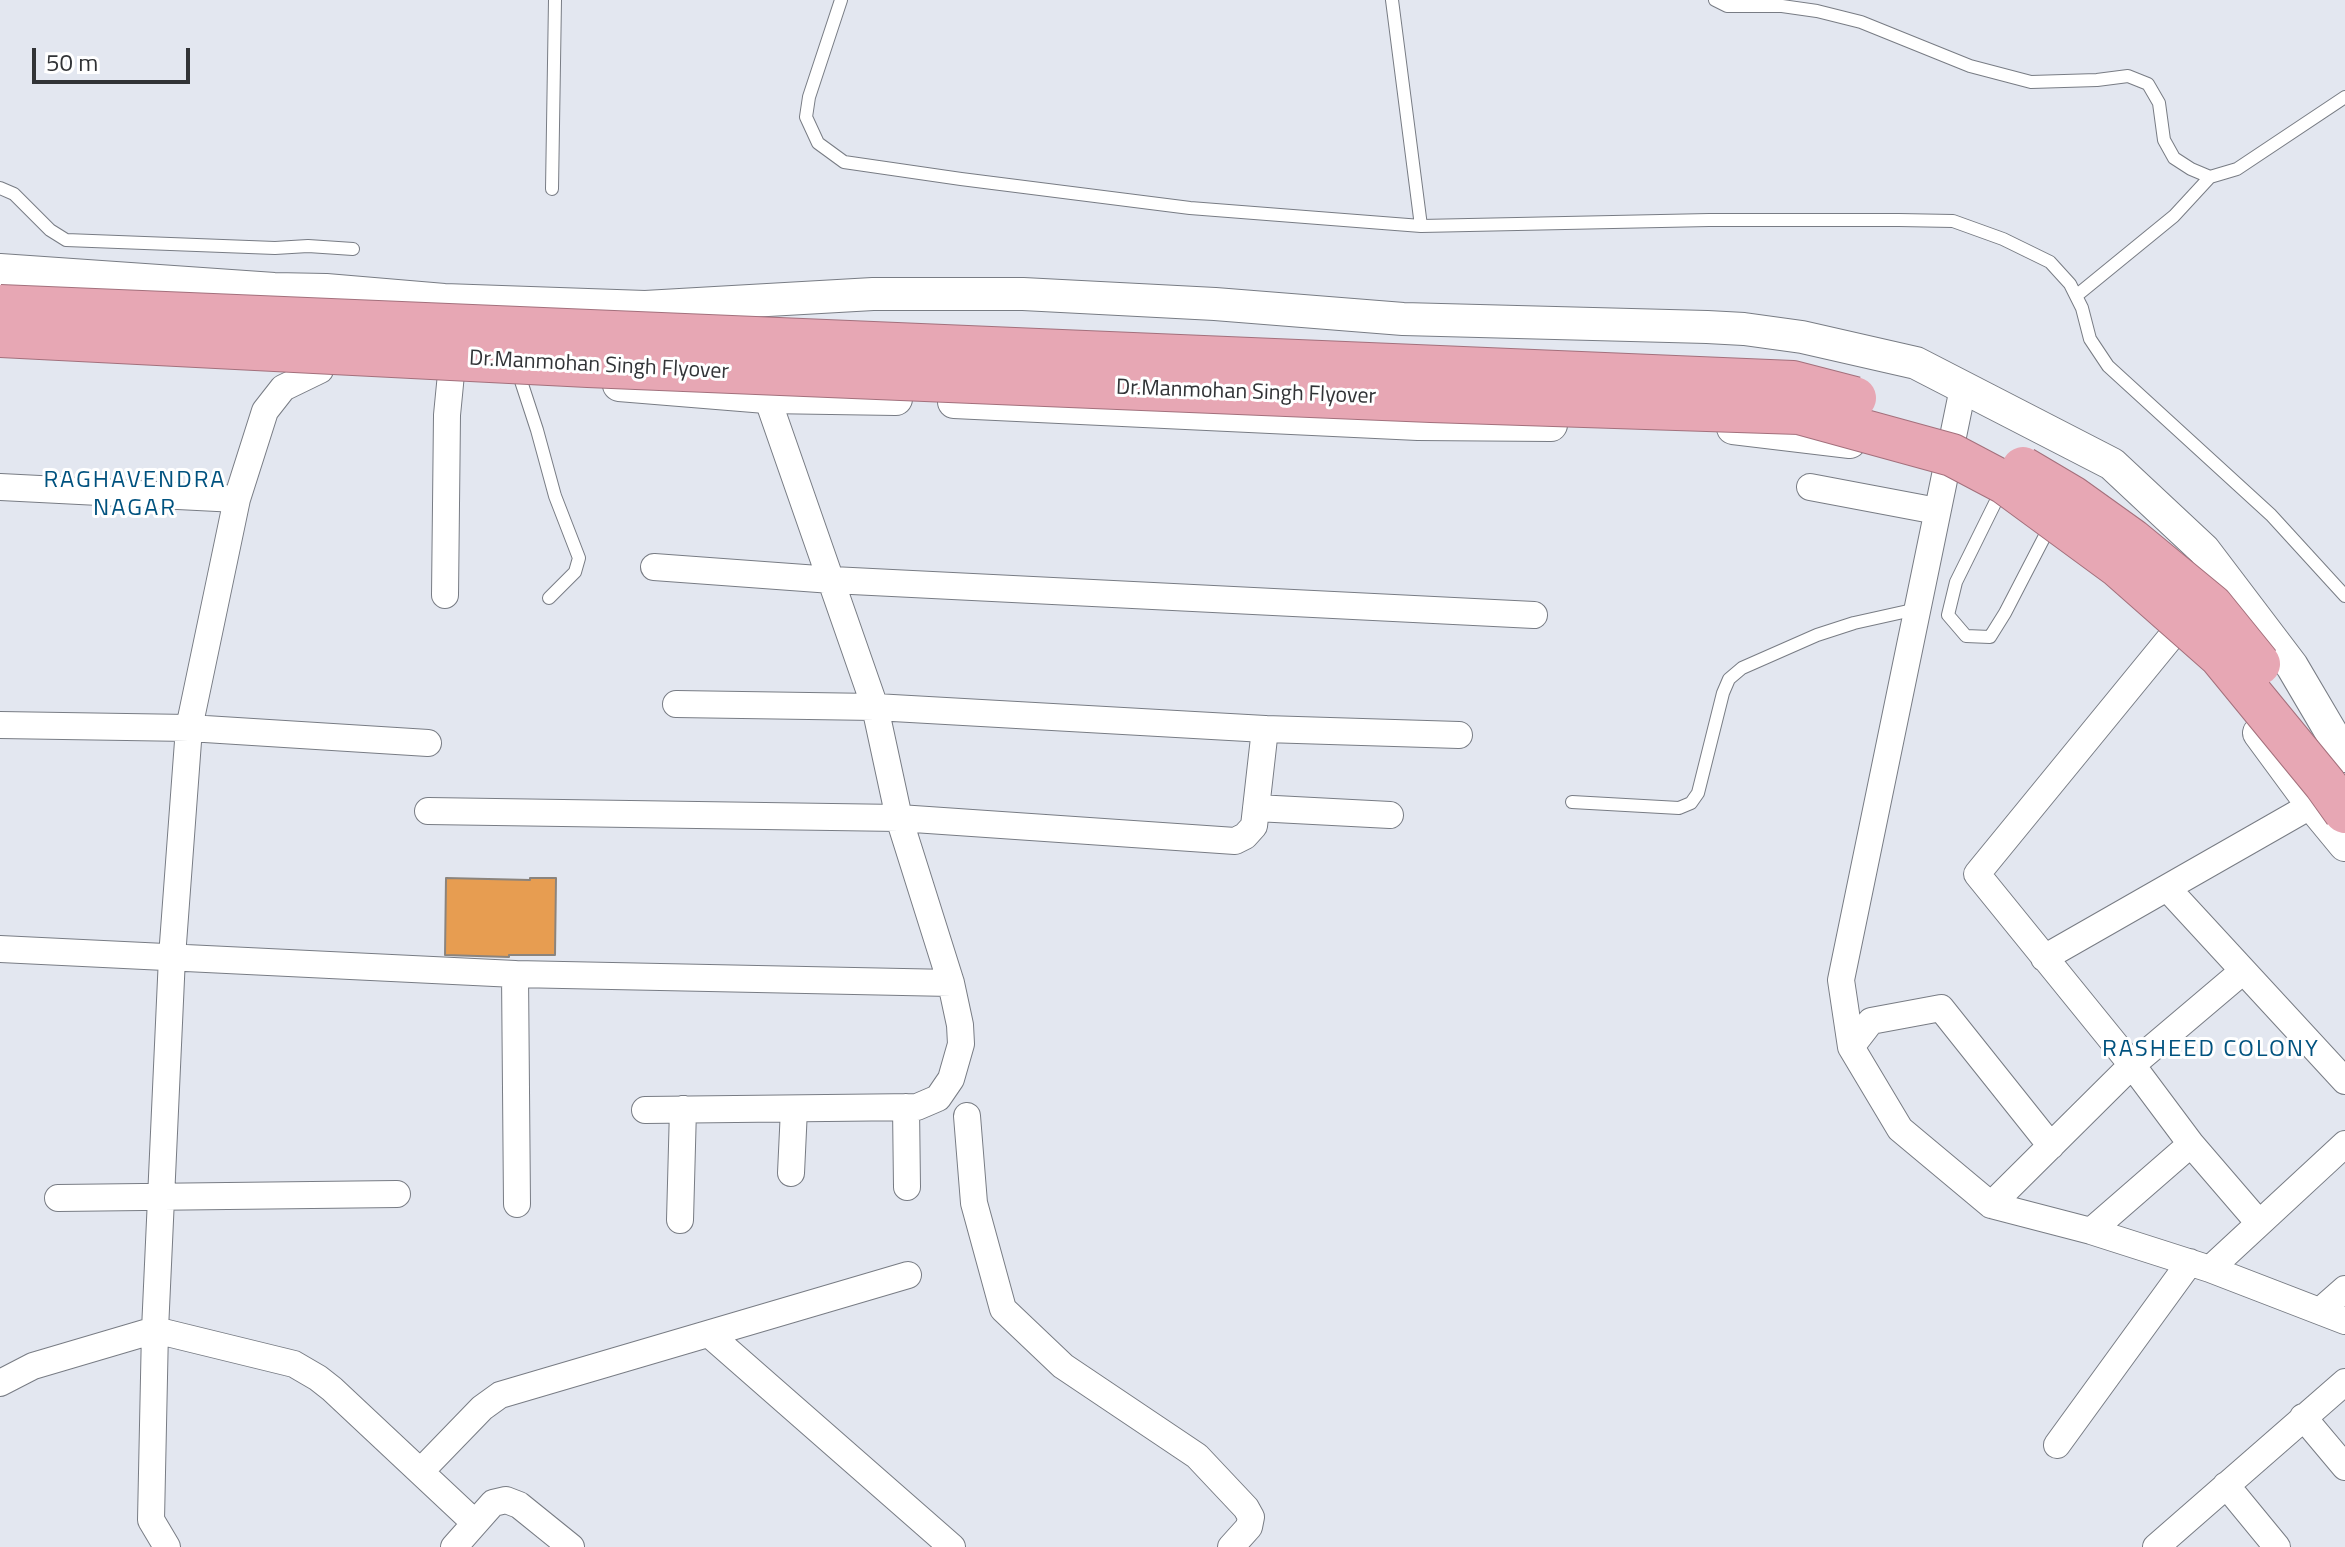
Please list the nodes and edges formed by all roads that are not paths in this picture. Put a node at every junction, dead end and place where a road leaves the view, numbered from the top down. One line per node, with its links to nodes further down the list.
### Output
1 (555, 0): 8 (lane)
2 (841, 0): 9 (lane)
3 (1392, 0): 9 (lane)
4 (1715, 0): 6 (lane)
5 (2345, 97): 6 (lane)
6 (2210, 177): 13 (lane)
7 (0, 188): 10 (lane)
8 (552, 189)
9 (1421, 226): 13 (lane)
10 (353, 249)
11 (0, 270): 12 (street)
12 (326, 290): 14 (street); 18 (street)
13 (2076, 296): 33 (lane)
14 (738, 302): 21 (street); 22 (street)
15 (0, 306): 46 (highway, Dr.Manmohan Singh Flyover, bridge)
16 (0, 336): 49 (highway, Dr.Manmohan Singh Flyover, bridge)
17 (0, 351): 18 (street)
18 (320, 370): 19 (street); 27 (street)
19 (451, 374): 20 (street); 32 (street)
20 (519, 375): 22 (street); 34 (lane)
21 (1963, 388): 23 (street); 45 (street)
22 (766, 397): 23 (street); 31 (street)
23 (1945, 468): 26 (street); 28 (street)
24 (0, 487): 27 (street)
25 (1810, 487): 28 (street)
26 (1999, 495): 29 (street); 29 (lane)
27 (237, 499): 41 (street)
28 (1937, 511): 35 (street)
29 (2049, 528): 37 (street)
30 (654, 567): 31 (street)
31 (832, 580): 36 (street); 39 (street)
32 (445, 595)
33 (2345, 596)
34 (549, 598)
35 (1917, 609): 47 (lane); 61 (street)
36 (1534, 615)
37 (2175, 632): 49 (street); 57 (street)
38 (676, 704): 39 (street)
39 (875, 707): 42 (street); 52 (street)
40 (0, 725): 41 (street)
41 (189, 728): 44 (street); 56 (street)
42 (1265, 729): 43 (street); 48 (street)
43 (1459, 735)
44 (428, 743)
45 (2345, 756)
46 (2345, 780)
47 (1572, 802)
48 (1256, 808): 51 (street); 52 (street)
49 (2328, 809): 53 (street); 54 (street)
50 (428, 811): 52 (street)
51 (1390, 815)
52 (899, 818): 60 (street)
53 (2345, 845)
54 (2168, 889): 57 (street); 58 (street)
55 (0, 949): 56 (street)
56 (172, 957): 59 (street); 76 (street)
57 (2044, 958): 62 (street)
58 (2243, 971): 62 (street); 63 (street)
59 (515, 974): 60 (street); 77 (street)
60 (951, 983): 64 (street)
61 (1851, 1047): 71 (street); 78 (street)
62 (2132, 1065): 69 (street); 71 (street)
63 (2345, 1081)
64 (906, 1107): 66 (street); 73 (street)
65 (683, 1109): 66 (street); 67 (street); 79 (street)
66 (794, 1109): 72 (street)
67 (645, 1110)
68 (967, 1116): 101 (street)
69 (2191, 1144): 80 (street); 81 (street)
70 (2345, 1144): 80 (street)
71 (2051, 1146): 78 (street)
72 (791, 1173)
73 (907, 1187)
74 (397, 1194): 76 (street)
75 (58, 1198): 76 (street)
76 (161, 1198): 87 (street)
77 (517, 1204)
78 (1991, 1205): 81 (street)
79 (680, 1220)
80 (2259, 1223): 82 (street)
81 (2091, 1231): 82 (street)
82 (2200, 1265): 85 (street); 92 (street)
83 (908, 1275): 88 (street)
84 (2345, 1289): 85 (street)
85 (2320, 1311): 86 (street)
86 (2345, 1321)
87 (155, 1330): 90 (street); 94 (street); 97 (street)
88 (709, 1334): 94 (street); 100 (street)
89 (2345, 1382): 91 (street)
90 (0, 1383)
91 (2303, 1417): 93 (street); 95 (street)
92 (2057, 1445)
93 (2345, 1467)
94 (421, 1471): 96 (street)
95 (2226, 1485): 102 (street); 103 (street)
96 (475, 1523): 98 (street); 99 (street)
97 (167, 1547)
98 (454, 1547)
99 (571, 1547)
100 (952, 1547)
101 (1231, 1547)
102 (2156, 1547)
103 (2277, 1547)

